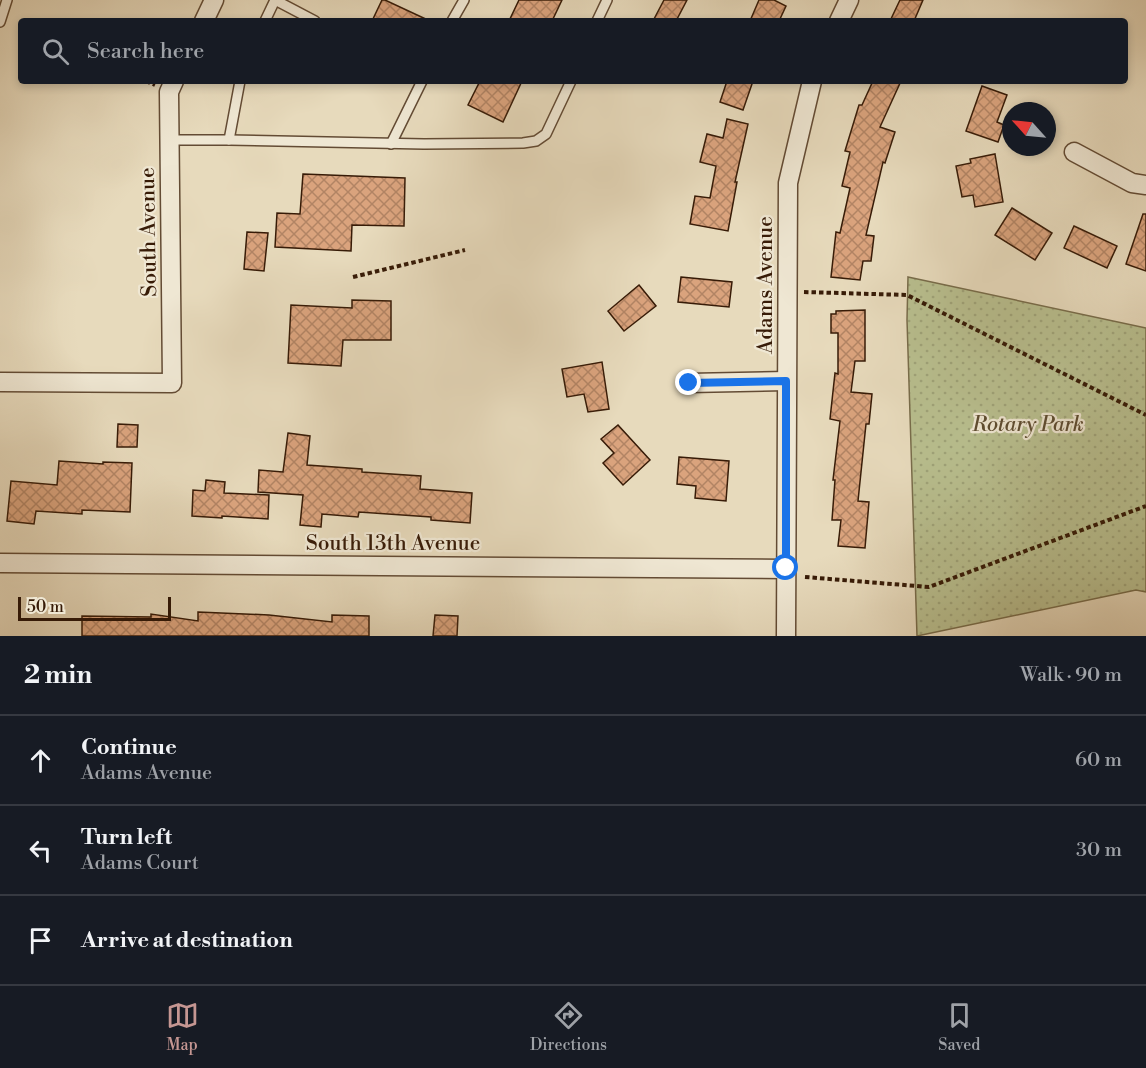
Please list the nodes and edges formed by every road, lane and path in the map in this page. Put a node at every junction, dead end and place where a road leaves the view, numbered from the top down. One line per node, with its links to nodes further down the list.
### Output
1 (7, 0): 12 (lane)
2 (214, 0): 6 (street)
3 (464, 0): 9 (lane)
4 (607, 0): 10 (lane)
5 (849, 0): 11 (street)
6 (205, 18)
7 (266, 18): 8 (lane)
8 (309, 18)
9 (454, 18)
10 (598, 18)
11 (840, 18)
12 (0, 22)
13 (173, 84): 18 (street, South Avenue)
14 (239, 84): 19 (lane)
15 (420, 84): 20 (lane)
16 (570, 84): 20 (lane)
17 (811, 84): 25 (street, Adams Avenue)
18 (170, 140): 19 (lane); 27 (street, South Avenue)
19 (229, 140): 20 (lane)
20 (391, 144)
21 (1074, 152): 22 (street)
22 (1146, 185)
23 (465, 250): 24 (path)
24 (353, 277)
25 (788, 292): 26 (street, Adams Avenue); 29 (path)
26 (786, 381): 28 (street); 32 (street, Adams Avenue)
27 (0, 382)
28 (689, 383)
29 (1146, 415)
30 (1146, 506): 32 (path)
31 (0, 563): 32 (street, South 13th Avenue)
32 (786, 572): 33 (street, Adams Avenue)
33 (786, 636)

